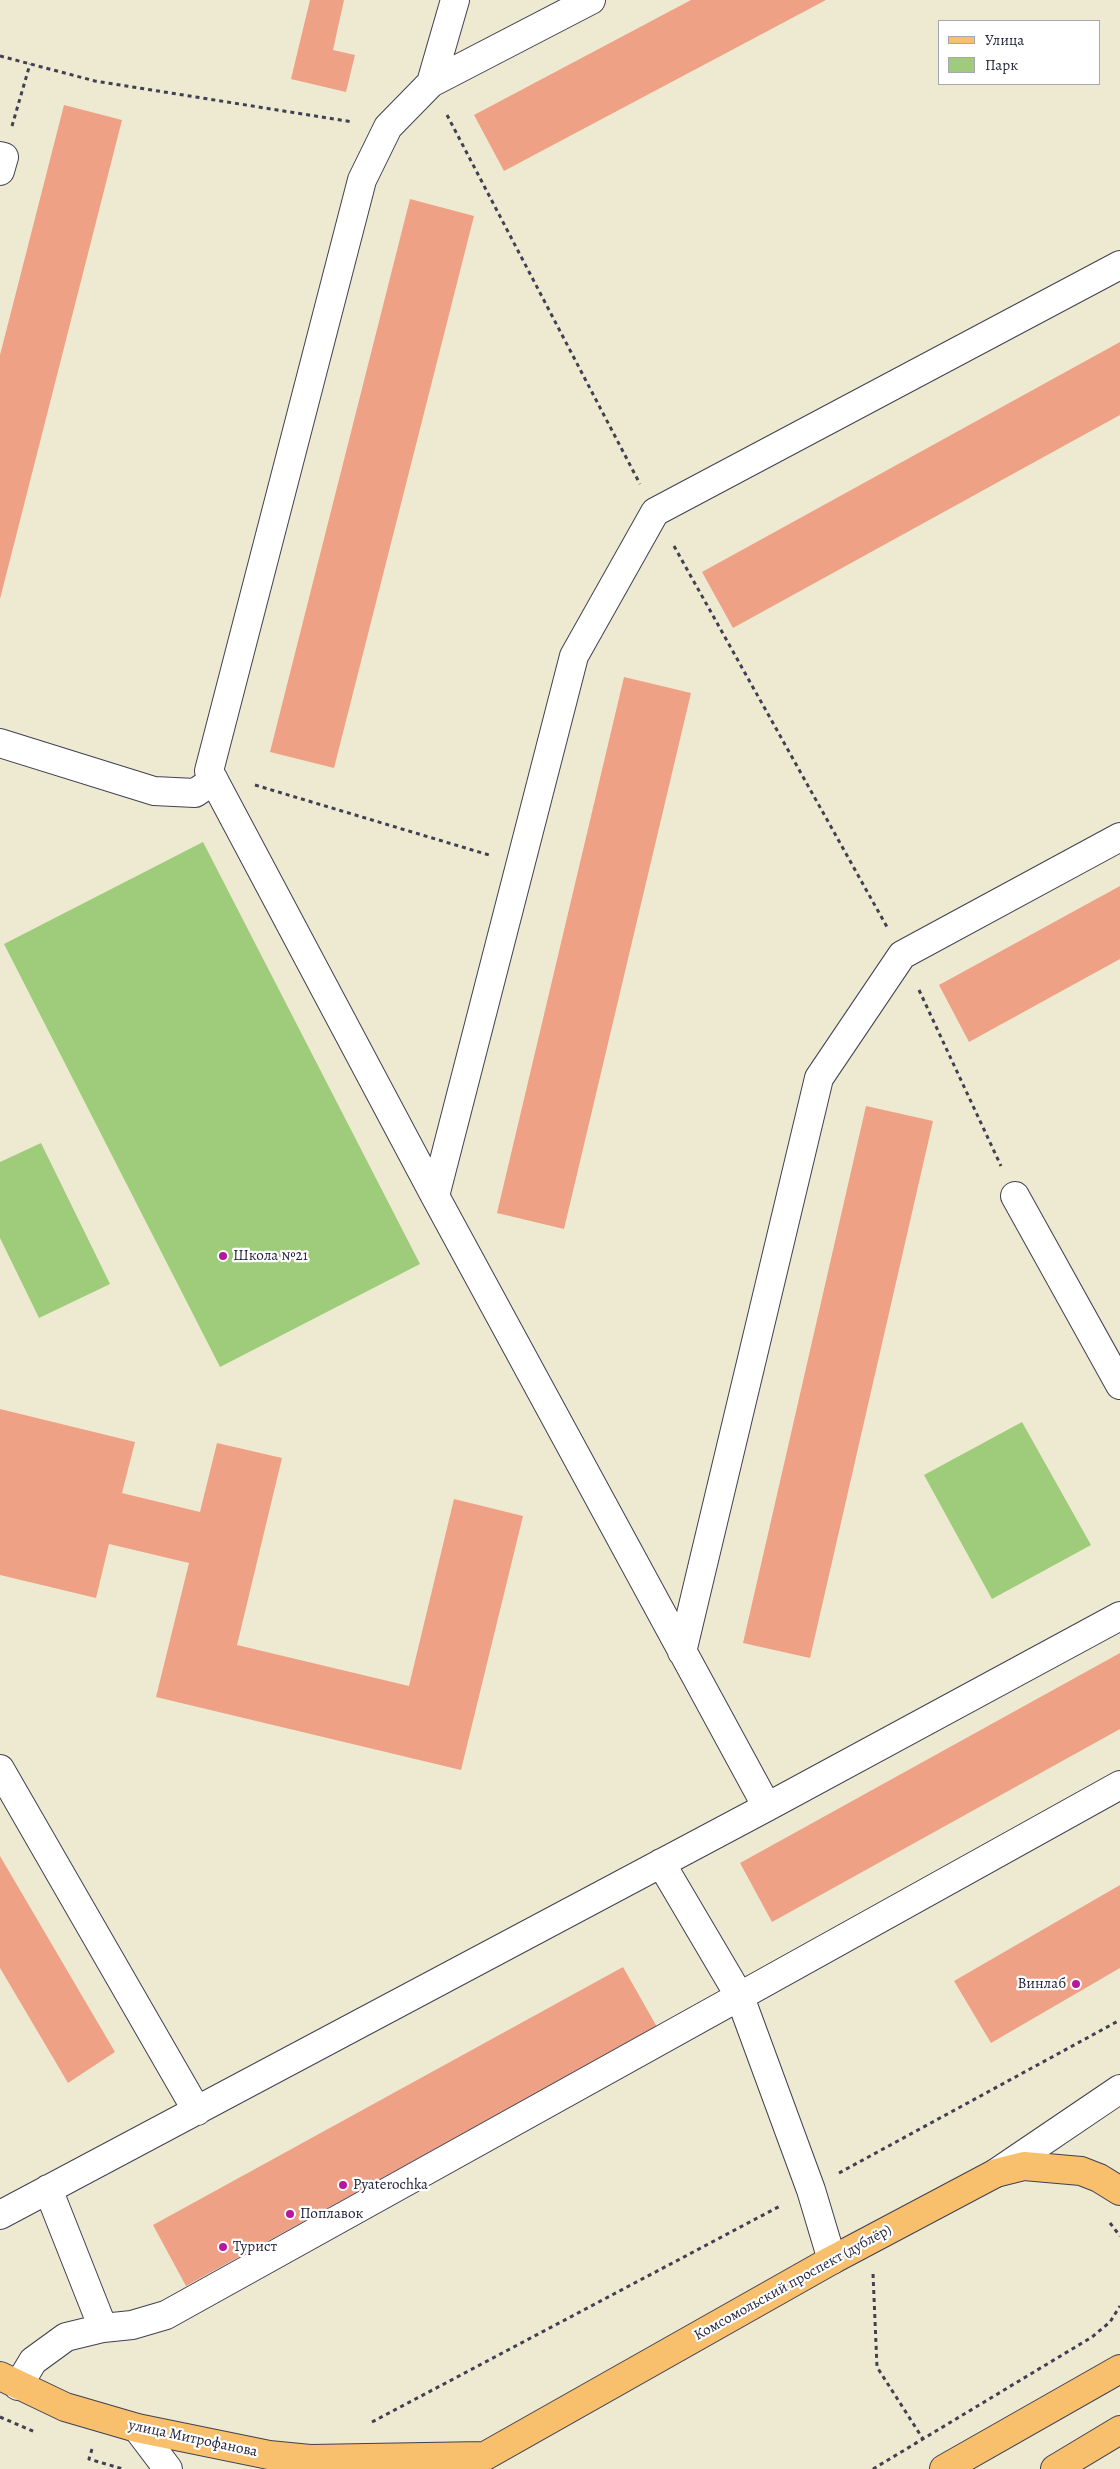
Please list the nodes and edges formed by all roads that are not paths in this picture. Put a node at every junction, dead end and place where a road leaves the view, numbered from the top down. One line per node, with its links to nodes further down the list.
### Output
1 (455, 0): 3 (street)
2 (590, 0): 3 (street)
3 (431, 83): 6 (street)
4 (1120, 265): 8 (street)
5 (0, 743): 6 (street)
6 (211, 776): 8 (street)
7 (1120, 837): 12 (street)
8 (435, 1196): 12 (street)
9 (1015, 1196): 10 (street)
10 (1120, 1385)
11 (1120, 1616): 15 (street)
12 (682, 1652): 15 (street)
13 (0, 1769): 19 (street)
14 (1120, 1785): 17 (street)
15 (767, 1807): 16 (street)
16 (661, 1863): 17 (street); 19 (street)
17 (740, 1996): 24 (street); 25 (street)
18 (1120, 2089): 20 (street, Комсомольский проспект (дублёр))
19 (197, 2111): 21 (street)
20 (996, 2172): 22 (main road); 24 (main road, Комсомольский проспект (дублёр))
21 (48, 2189): 23 (street); 25 (street)
22 (1120, 2190)
23 (0, 2215)
24 (832, 2260): 32 (main road, Комсомольский проспект (дублёр))
25 (103, 2328): 28 (street)
26 (1120, 2360): 29 (main road)
27 (1120, 2369): 29 (main road)
28 (9, 2381): 30 (main road, улица Митрофанова)
29 (1090, 2386): 35 (main road)
30 (137, 2428): 32 (main road, улица Митрофанова); 33 (street)
31 (1119, 2431): 36 (main road)
32 (486, 2456): 34 (main road, Комсомольский проспект (дублёр))
33 (168, 2469)
34 (462, 2469)
35 (944, 2469)
36 (1055, 2469)

